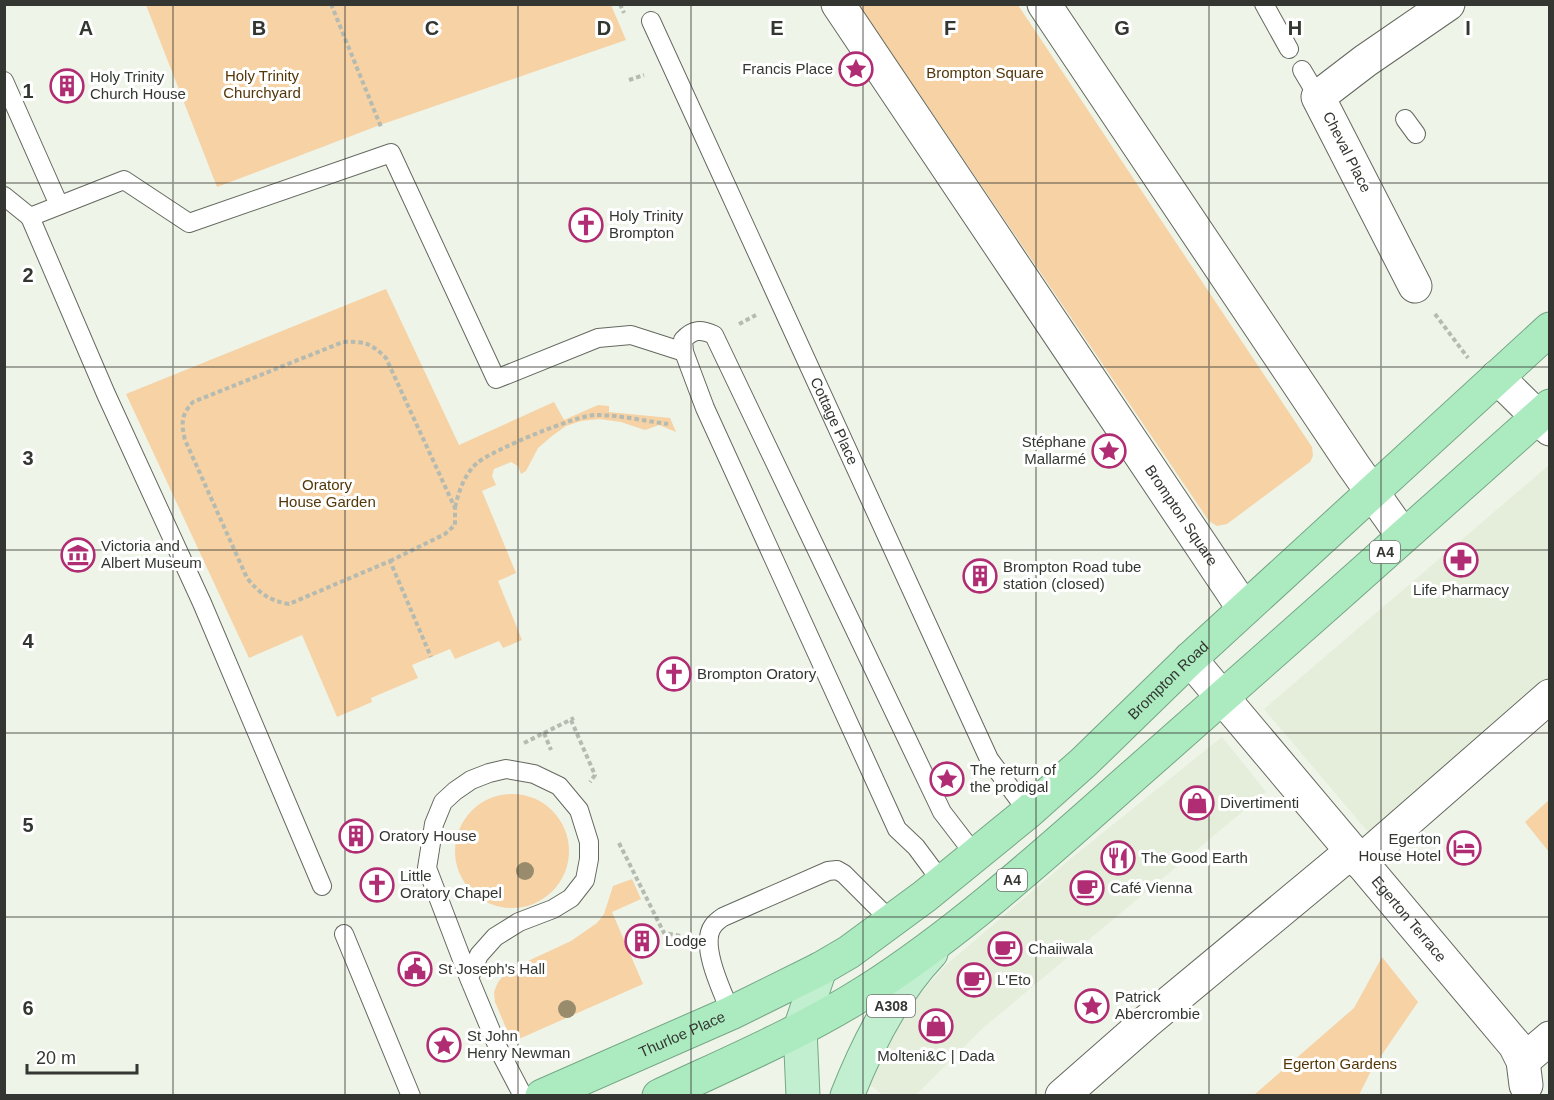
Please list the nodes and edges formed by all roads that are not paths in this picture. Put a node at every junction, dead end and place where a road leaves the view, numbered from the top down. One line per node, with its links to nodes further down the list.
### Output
1 (838, 4): 18 (street, Brompton Square)
2 (1044, 4): 16 (street)
3 (1264, 4): 6 (lane)
4 (1448, 4): 11 (street, Cheval Place)
5 (651, 21): 22 (lane, Cottage Place)
6 (1289, 49)
7 (4, 81): 9 (lane)
8 (4, 196): 10 (lane)
9 (59, 205): 10 (lane); 13 (lane)
10 (30, 217): 26 (lane)
11 (1422, 296)
12 (1550, 329): 14 (highway, Brompton Road)
13 (684, 352): 23 (lane); 25 (lane)
14 (1493, 381): 15 (street); 16 (highway, Brompton Road)
15 (1545, 417): 17 (highway, A4)
16 (1372, 492): 17 (street); 18 (highway, Brompton Road)
17 (1403, 536): 21 (highway, A4)
18 (1244, 609): 19 (highway, Brompton Road)
19 (1190, 659): 21 (street, Egerton Terrace); 22 (highway, Brompton Road)
20 (1550, 696): 24 (street)
21 (1221, 699): 24 (street, Egerton Terrace); 28 (highway, A4)
22 (1028, 812): 23 (highway, Brompton Road)
23 (975, 855): 25 (highway, Brompton Road)
24 (1355, 857): 35 (street, Egerton Terrace); 42 (street)
25 (942, 882): 27 (highway, Brompton Road)
26 (322, 886)
27 (890, 920): 30 (highway, Brompton Road); 32 (lane)
28 (953, 930): 33 (highway, A4); 41 (main road, A308)
29 (344, 934): 36 (lane)
30 (820, 969): 32 (highway, Thurloe Place); 33 (main road)
31 (470, 978): 31 (lane); 37 (lane)
32 (731, 1013): 38 (highway, Thurloe Place)
33 (800, 1029): 39 (highway, A4); 40 (main road)
34 (1550, 1038): 35 (street)
35 (1530, 1084)
36 (411, 1095)
37 (523, 1095)
38 (543, 1095)
39 (659, 1095)
40 (803, 1095)
41 (847, 1095)
42 (1062, 1095)

